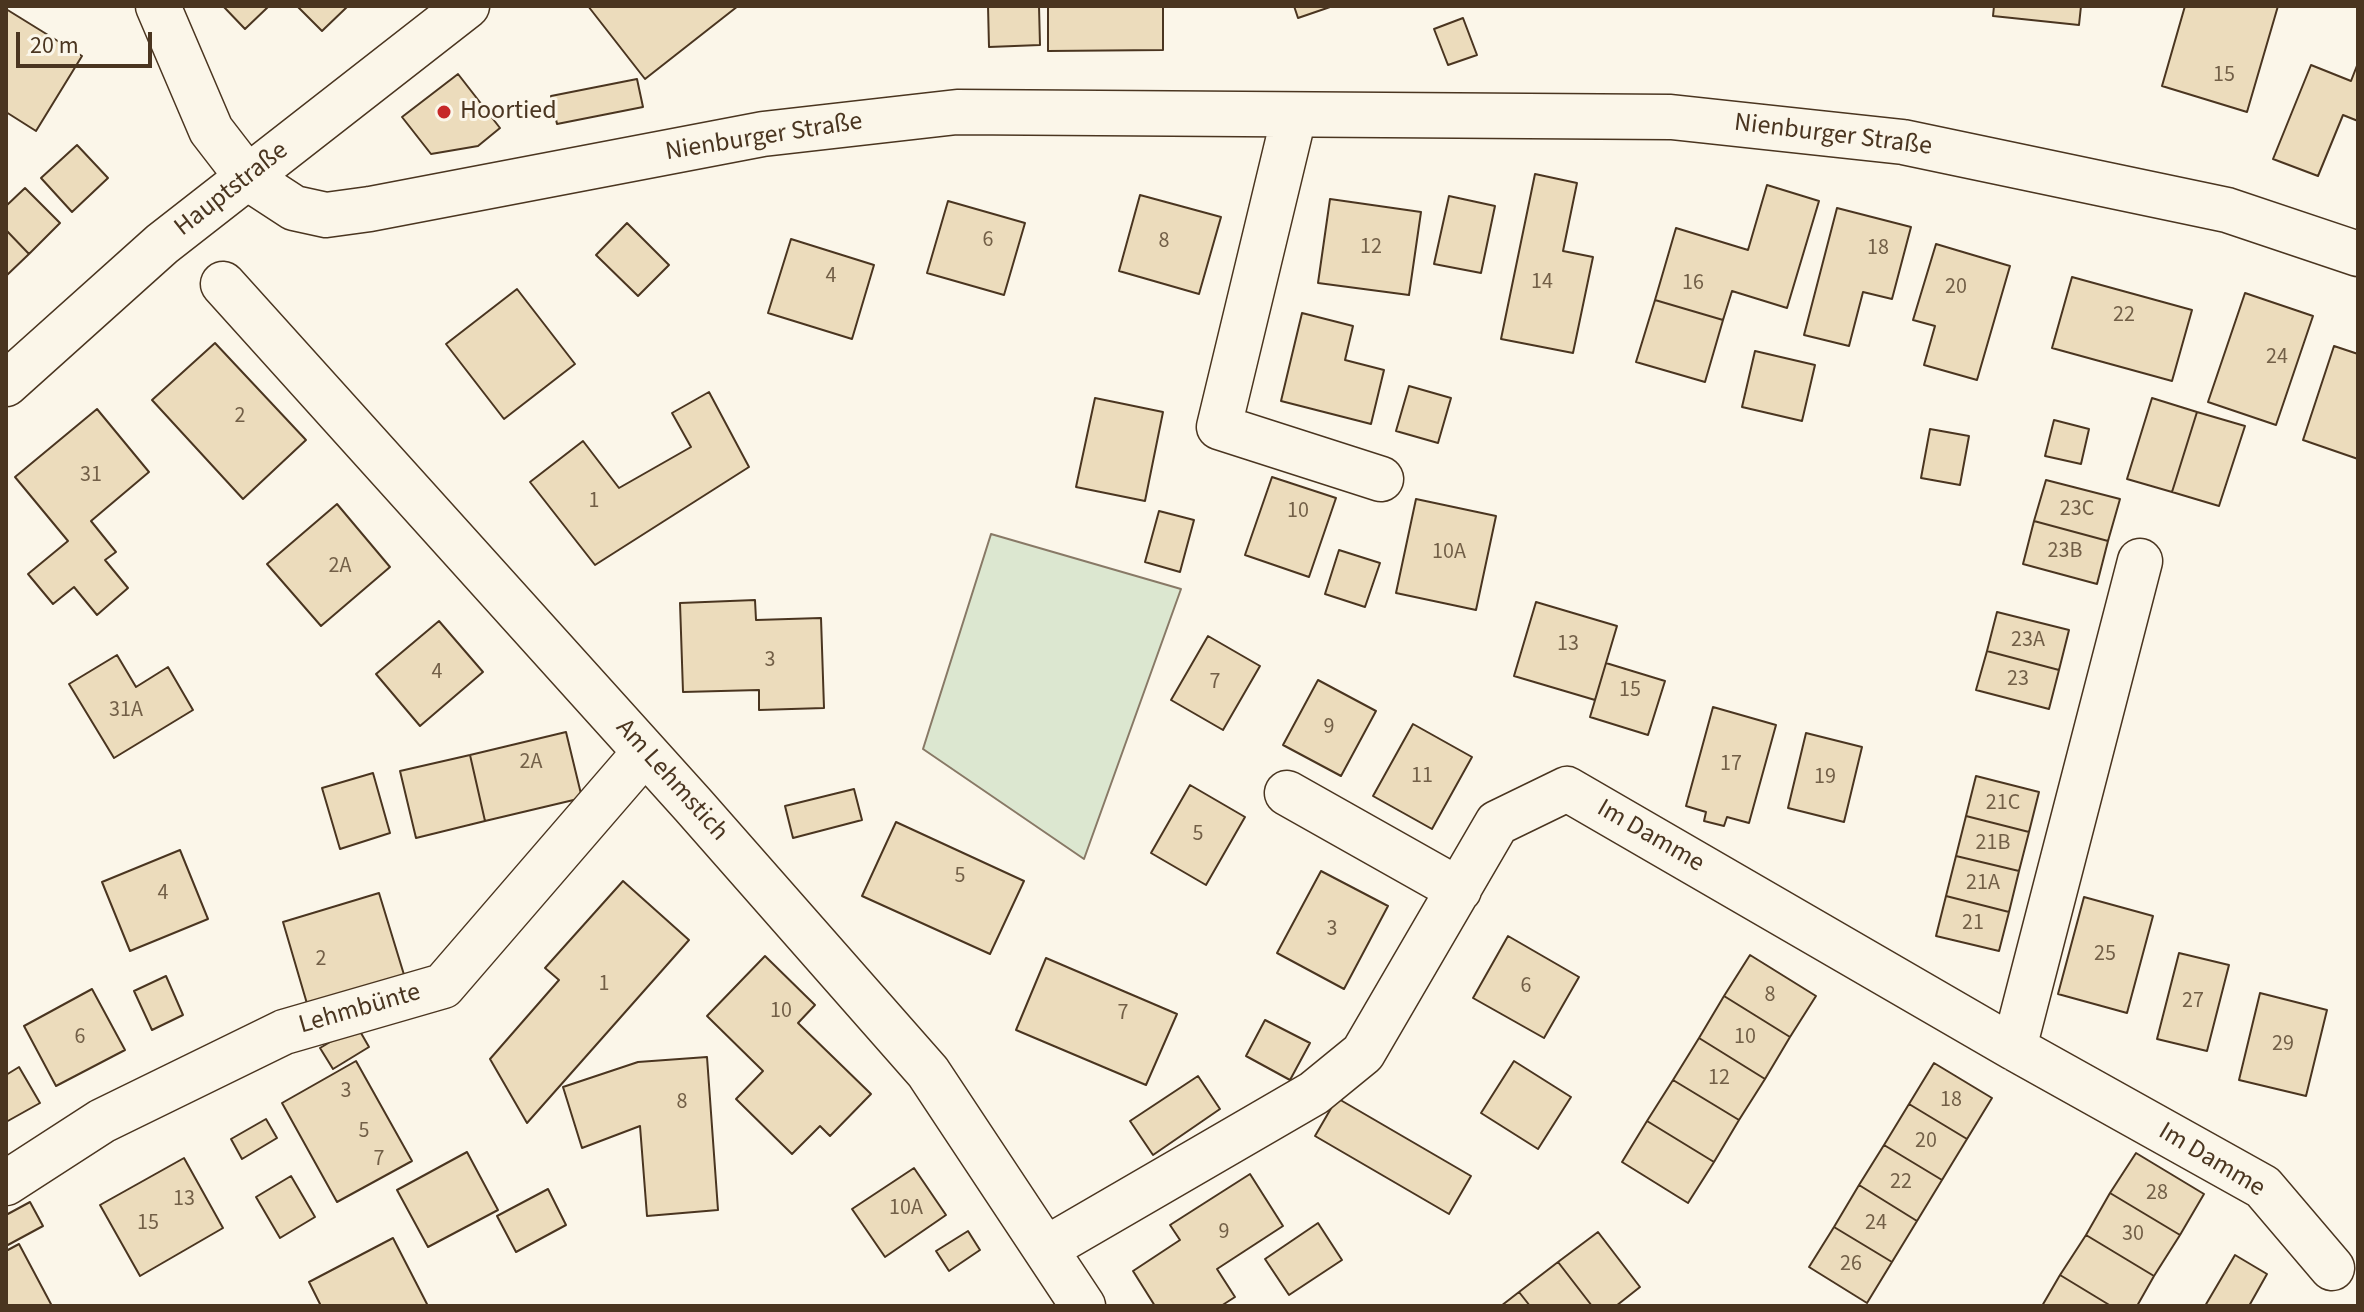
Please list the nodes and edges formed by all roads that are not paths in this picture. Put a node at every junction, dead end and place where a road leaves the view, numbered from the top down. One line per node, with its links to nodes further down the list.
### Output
1 (158, 6): 4 (street, Nienburger Straße)
2 (467, 6): 4 (street, Hauptstraße)
3 (1294, 116): 4 (street, Nienburger Straße); 5 (street, Nienburger Straße); 8 (street)
4 (248, 178): 7 (street, Hauptstraße)
5 (2358, 254)
6 (223, 284): 10 (street, Am Lehmstich)
7 (6, 384)
8 (1381, 479)
9 (2140, 561): 13 (street)
10 (645, 752): 14 (street, Lehmbünte); 15 (street, Am Lehmstich)
11 (1287, 793): 12 (street)
12 (1459, 890): 13 (street, Im Damme); 15 (street, Im Damme)
13 (2014, 1048): 16 (street, Im Damme)
14 (6, 1183)
15 (1047, 1248): 17 (street, Am Lehmstich)
16 (2332, 1268)
17 (1083, 1306)

